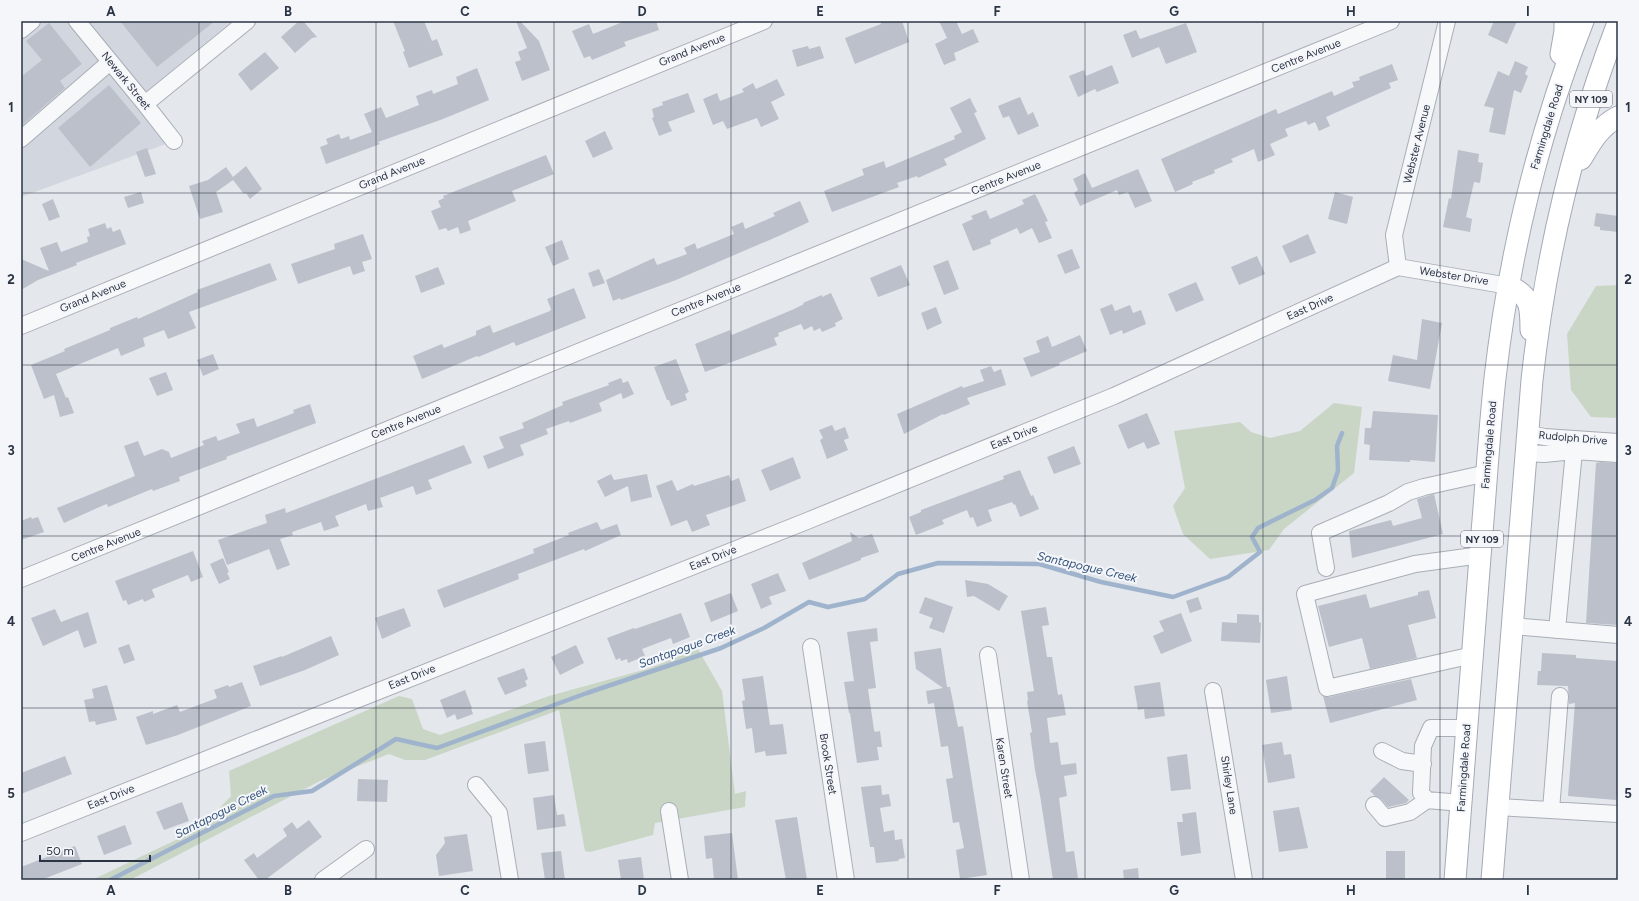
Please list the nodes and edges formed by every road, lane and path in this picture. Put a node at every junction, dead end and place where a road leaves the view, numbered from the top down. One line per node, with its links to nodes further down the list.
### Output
1 (32, 21): 10 (street)
2 (77, 21): 11 (street, Newark Street)
3 (247, 21): 12 (street)
4 (764, 21): 20 (street, Grand Avenue)
5 (1391, 21): 29 (street, Centre Avenue)
6 (1447, 21): 18 (street, Webster Avenue)
7 (1566, 21): 14 (main road)
8 (1583, 21): 14 (main road, Farmingdale Road / NY 109)
9 (1618, 24): 17 (main road, NY 109)
10 (21, 30)
11 (110, 62): 12 (street, Newark Street); 15 (street)
12 (145, 104): 16 (street, Newark Street)
13 (1618, 117): 17 (main road)
14 (1544, 136): 19 (main road, Farmingdale Road / NY 109)
15 (21, 139)
16 (174, 141)
17 (1570, 176): 21 (main road, NY 109)
18 (1398, 267): 19 (street, Webster Drive); 49 (street, East Drive)
19 (1508, 286): 21 (main road); 26 (main road, Farmingdale Road / NY 109)
20 (21, 326)
21 (1532, 380): 23 (main road, NY 109)
22 (1618, 442): 23 (street, Rudolph Drive)
23 (1527, 444): 24 (street); 30 (main road, NY 109)
24 (1574, 451): 25 (street); 31 (street)
25 (1618, 454)
26 (1487, 473): 27 (main road, Farmingdale Road / NY 109); 28 (street)
27 (1480, 555): 35 (main road, Farmingdale Road / NY 109); 35 (street)
28 (1326, 568)
29 (21, 579)
30 (1513, 626): 31 (street); 45 (main road, NY 109)
31 (1557, 630): 32 (street)
32 (1618, 635)
33 (811, 647): 54 (street, Brook Street)
34 (988, 656): 55 (street, Karen Street)
35 (1473, 656): 38 (main road, Farmingdale Road / NY 109)
36 (1213, 691): 56 (street, Shirley Lane)
37 (1560, 696): 46 (street)
38 (1467, 728): 40 (street); 43 (main road, Farmingdale Road / NY 109)
39 (1382, 751): 40 (street)
40 (1422, 764): 42 (street)
41 (476, 784): 52 (street)
42 (1427, 800): 43 (street); 44 (street)
43 (1461, 803): 57 (main road, Farmingdale Road / NY 109)
44 (1374, 806)
45 (1498, 807): 46 (street); 58 (main road, NY 109)
46 (1551, 810): 48 (street)
47 (669, 811): 53 (street)
48 (1618, 814)
49 (21, 833)
50 (366, 849): 51 (street)
51 (323, 880)
52 (510, 880)
53 (680, 880)
54 (846, 880)
55 (1021, 880)
56 (1244, 880)
57 (1454, 880)
58 (1492, 880)

